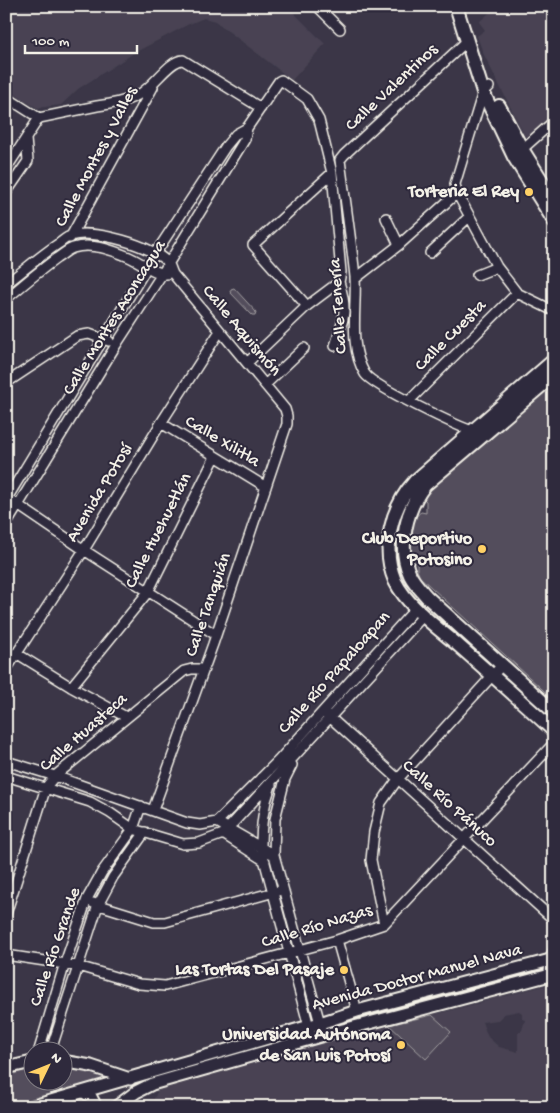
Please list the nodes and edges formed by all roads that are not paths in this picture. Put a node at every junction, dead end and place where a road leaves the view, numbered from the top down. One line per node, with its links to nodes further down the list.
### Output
1 (317, 6): 3 (street)
2 (456, 6): 4 (main road)
3 (340, 29)
4 (467, 41): 6 (main road); 14 (street, Calle Valentinos)
5 (155, 83): 8 (street); 9 (street); 25 (street, Calle Montes y Valles)
6 (486, 90): 13 (main road); 19 (street)
7 (6, 97): 9 (street)
8 (261, 108): 11 (street, Calle Montes Aconcagua); 17 (street, Calle Montes Aconcagua)
9 (39, 118): 12 (street)
10 (554, 121): 13 (street)
11 (247, 128): 16 (street, Calle Montes Aconcagua); 18 (street, Calle Montes Aconcagua)
12 (26, 139): 15 (street); 20 (street)
13 (518, 153): 21 (main road); 24 (main road)
14 (340, 160): 36 (street, Calle Tenería)
15 (6, 170)
16 (210, 172): 18 (street); 29 (street, Calle Montes Aconcagua)
17 (332, 173): 37 (street); 41 (street)
18 (220, 180): 30 (street, Calle Montes Aconcagua)
19 (457, 193): 22 (street); 26 (street)
20 (6, 194)
21 (553, 197)
22 (469, 217): 28 (street); 32 (street)
23 (386, 218): 26 (street)
24 (554, 221)
25 (70, 236): 27 (street, Calle Montes y Valles); 29 (street); 38 (street)
26 (399, 245): 36 (street)
27 (71, 248): 31 (street); 40 (street)
28 (430, 253)
29 (155, 254): 30 (street); 31 (street, Calle Montes Aconcagua)
30 (168, 263): 33 (street, Calle Montes Aconcagua); 34 (street, Calle Aquismón)
31 (147, 266): 33 (street); 44 (street, Calle Montes Aconcagua)
32 (497, 267): 35 (street); 39 (street)
33 (162, 274): 34 (street); 45 (street, Calle Montes Aconcagua)
34 (173, 274): 43 (street, Calle Aquismón)
35 (478, 275)
36 (355, 279): 53 (street, Calle Tenería)
37 (339, 282): 41 (street); 46 (street)
38 (6, 284)
39 (517, 294): 42 (street); 53 (street, Calle Cuesta)
40 (6, 299)
41 (307, 306): 49 (street)
42 (554, 311)
43 (220, 331): 49 (street, Calle Aquismón); 55 (street, Avenida Potosí)
44 (104, 339): 45 (street); 51 (street); 59 (street, Calle Montes Aconcagua)
45 (116, 345): 60 (street, Calle Montes Aconcagua)
46 (335, 346)
47 (304, 348): 52 (street)
48 (554, 360): 56 (main road)
49 (247, 363): 52 (street, Calle Aquismón)
50 (554, 375): 56 (main road)
51 (6, 383)
52 (265, 385): 54 (street, Calle Aquismón)
53 (409, 401): 56 (street, Calle Tenería)
54 (285, 409): 58 (street, Calle Tanquián)
55 (161, 424): 57 (street, Calle Xilitla); 64 (street, Avenida Potosí)
56 (479, 435): 62 (main road); 63 (main road)
57 (215, 457): 58 (street, Calle Xilitla); 67 (street, Calle Huehuetlán)
58 (266, 487): 69 (street, Calle Tanquián)
59 (7, 498): 60 (street)
60 (19, 505): 61 (street, Calle Montes Aconcagua); 64 (street)
61 (6, 525)
62 (388, 543): 63 (main road); 66 (main road)
63 (405, 545): 65 (main road)
64 (84, 550): 67 (street); 70 (street, Avenida Potosí)
65 (404, 560): 66 (main road); 71 (main road)
66 (390, 562): 68 (main road)
67 (148, 592): 69 (street); 75 (street, Calle Huehuetlán)
68 (420, 612): 74 (main road); 76 (street, Calle Río Papaloapan); 79 (street, Calle Río Papaloapan)
69 (216, 635): 72 (street, Calle Tanquián)
70 (16, 653): 73 (street, Avenida Potosí); 75 (street)
71 (502, 665): 74 (street); 77 (main road)
72 (204, 669): 78 (street, Calle Huasteca); 91 (street, Calle Tanquián)
73 (6, 670)
74 (492, 675): 80 (main road); 87 (street)
75 (71, 686): 78 (street)
76 (323, 711): 79 (street, Calle Río Pánuco); 83 (street, Calle Río Papaloapan)
77 (554, 712)
78 (126, 717): 86 (street, Calle Huasteca)
79 (331, 718): 82 (street, Calle Río Papaloapan); 87 (street, Calle Río Pánuco)
80 (554, 731)
81 (554, 743): 96 (street, Calle Río Nazas)
82 (296, 756): 88 (street, Calle Río Papaloapan); 98 (street, Calle Río Papaloapan)
83 (278, 760): 88 (street, Calle Río Papaloapan); 92 (street, Calle Río Papaloapan)
84 (6, 761): 86 (street)
85 (6, 776): 89 (street)
86 (55, 776): 89 (street, Calle Huasteca); 90 (street)
87 (398, 779): 96 (street, Calle Río Pánuco); 106 (street)
88 (273, 780): 94 (street, Calle Río Papaloapan); 97 (street, Calle Río Papaloapan)
89 (46, 787): 93 (street); 104 (street, Calle Huasteca)
90 (141, 806): 91 (street); 93 (street, Calle Río Grande)
91 (153, 810): 92 (street)
92 (217, 822): 94 (street)
93 (134, 828): 95 (street); 102 (street, Calle Río Grande)
94 (226, 831): 95 (street); 97 (street); 99 (street)
95 (146, 832): 103 (street, Calle Río Grande)
96 (464, 839): 105 (street, Calle Río Pánuco); 106 (street, Calle Río Nazas)
97 (261, 848): 98 (street); 99 (street, Calle Río Papaloapan)
98 (274, 855): 100 (street, Calle Río Papaloapan)
99 (265, 861): 101 (street, Calle Río Papaloapan)
100 (283, 889): 101 (street); 108 (street, Calle Río Papaloapan)
101 (272, 892): 103 (street); 109 (street, Calle Río Papaloapan)
102 (87, 899): 103 (street); 112 (street, Calle Río Grande)
103 (98, 905): 113 (street, Calle Río Grande)
104 (6, 914)
105 (554, 920)
106 (384, 924): 107 (street, Calle Río Nazas)
107 (337, 940): 108 (street, Calle Río Nazas); 115 (street)
108 (299, 951): 109 (street, Calle Río Nazas); 116 (street, Calle Río Papaloapan)
109 (289, 953): 113 (street, Calle Río Nazas); 116 (street, Calle Río Papaloapan)
110 (6, 954): 112 (street, Calle Río Nazas)
111 (553, 956): 114 (street); 115 (main road, Avenida Doctor Manuel Nava)
112 (65, 963): 113 (street, Calle Río Nazas); 119 (street, Calle Río Grande)
113 (78, 966): 120 (street, Calle Río Grande)
114 (552, 975): 117 (main road, Avenida Doctor Manuel Nava)
115 (357, 1011): 116 (main road, Avenida Doctor Manuel Nava)
116 (314, 1025): 117 (street, Calle Río Papaloapan); 118 (street, Calle Río Papaloapan); 124 (main road, Avenida Doctor Manuel Nava)
117 (324, 1035): 118 (main road, Avenida Doctor Manuel Nava)
118 (312, 1038): 126 (main road, Avenida Doctor Manuel Nava)
119 (43, 1040)
120 (54, 1040)
121 (72, 1063): 124 (main road)
122 (22, 1064): 123 (main road)
123 (6, 1068)
124 (130, 1078): 125 (main road, Avenida Doctor Manuel Nava); 126 (main road)
125 (84, 1092): 127 (main road, Avenida Doctor Manuel Nava); 128 (main road)
126 (136, 1092): 129 (main road, Avenida Doctor Manuel Nava)
127 (30, 1107)
128 (96, 1107)
129 (116, 1107)

